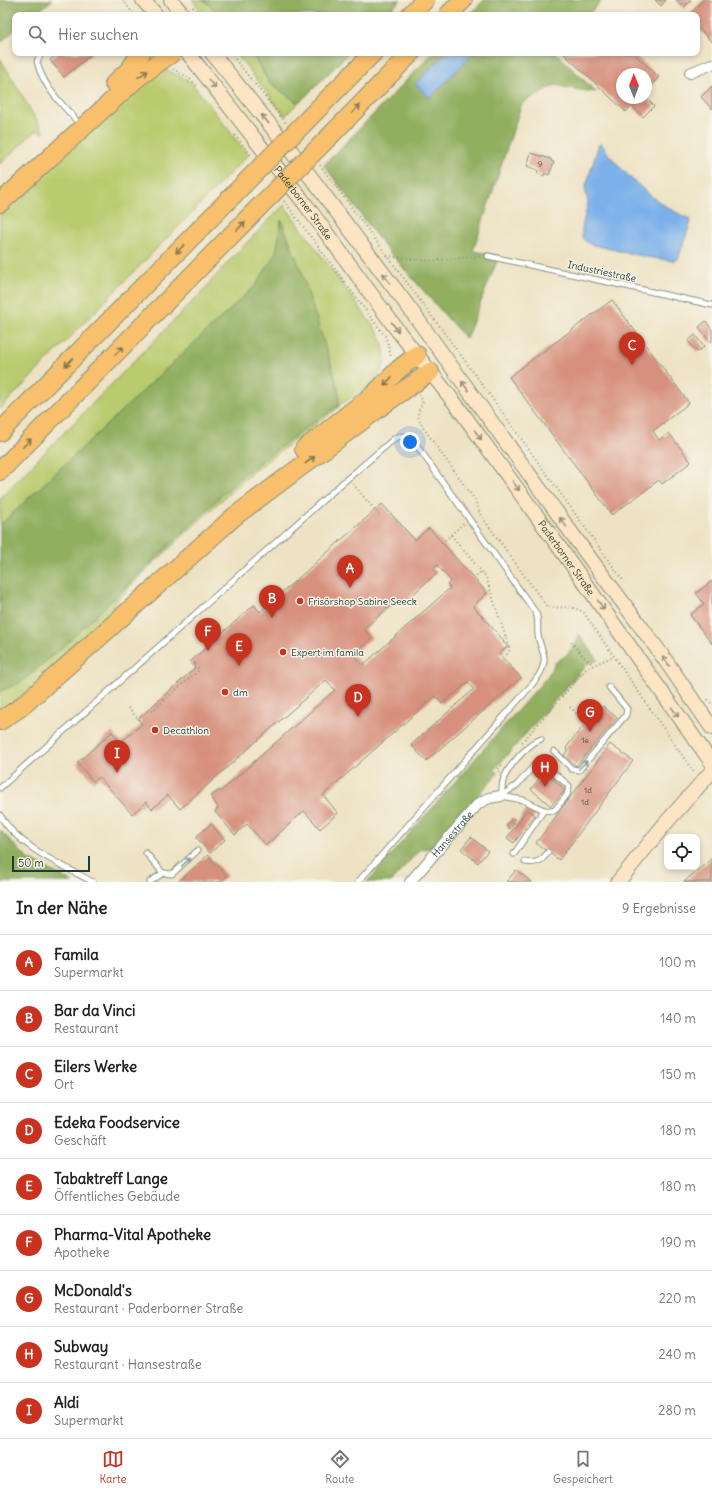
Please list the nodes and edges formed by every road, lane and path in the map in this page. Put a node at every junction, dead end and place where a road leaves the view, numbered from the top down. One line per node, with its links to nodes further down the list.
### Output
1 (122, 0): 6 (path)
2 (143, 0): 7 (main road)
3 (171, 0): 8 (main road)
4 (425, 0): 9 (highway)
5 (463, 0): 10 (highway)
6 (132, 12)
7 (153, 12)
8 (181, 12)
9 (413, 12)
10 (451, 12)
11 (40, 56): 20 (lane)
12 (140, 56): 20 (highway)
13 (168, 56): 22 (highway, one-way to 13)
14 (190, 56): 27 (main road, Paderborner Straße, one-way to 27)
15 (214, 56): 26 (main road, Paderborner Straße, one-way to 15)
16 (370, 56): 31 (highway, one-way to 31, bridge)
17 (408, 56): 32 (highway, one-way to 17, bridge)
18 (712, 64): 19 (street)
19 (690, 73)
20 (76, 120): 21 (highway)
21 (0, 191)
22 (0, 203)
23 (387, 256): 24 (path)
24 (488, 256): 25 (lane, Industriestraße)
25 (712, 305)
26 (434, 342): 27 (main road); 28 (main road, Paderborner Straße)
27 (417, 355): 29 (main road, Paderborner Straße); 41 (highway, one-way to 41)
28 (447, 360): 29 (main road); 54 (main road, Paderborner Straße, one-way to 28)
29 (430, 372): 41 (highway, one-way to 29); 58 (main road, Paderborner Straße, one-way to 58)
30 (423, 401): 34 (path)
31 (0, 432)
32 (0, 471)
33 (348, 479): 35 (path); 36 (lane); 63 (lane)
34 (478, 510): 36 (path); 43 (path)
35 (379, 515)
36 (468, 519): 37 (path); 75 (lane)
37 (451, 535): 38 (path); 39 (path)
38 (442, 543)
39 (481, 572): 40 (path); 44 (path)
40 (473, 578)
41 (109, 629): 52 (highway)
42 (571, 642): 46 (path)
43 (614, 656): 46 (path); 62 (path)
44 (505, 657)
45 (198, 663): 50 (path)
46 (593, 664): 56 (path)
47 (610, 687): 57 (lane, one-way to 47)
48 (570, 707): 53 (path)
49 (128, 708): 51 (path)
50 (152, 711)
51 (140, 720)
52 (0, 721)
53 (587, 724)
54 (712, 728)
55 (541, 739): 61 (lane)
56 (518, 746)
57 (554, 751)
58 (712, 763)
59 (503, 764): 61 (path)
60 (712, 771): 62 (main road)
61 (505, 776): 64 (lane)
62 (701, 781): 77 (main road)
63 (0, 788)
64 (501, 796): 65 (lane); 65 (lane); 76 (street, Hansestraße)
65 (544, 810): 70 (lane)
66 (0, 815): 73 (lane)
67 (197, 851): 72 (lane, one-way to 67)
68 (548, 852): 71 (lane)
69 (146, 853): 72 (lane)
70 (514, 854)
71 (525, 862)
72 (163, 873): 74 (lane)
73 (93, 882)
74 (150, 882)
75 (358, 882)
76 (410, 882)
77 (618, 882)

